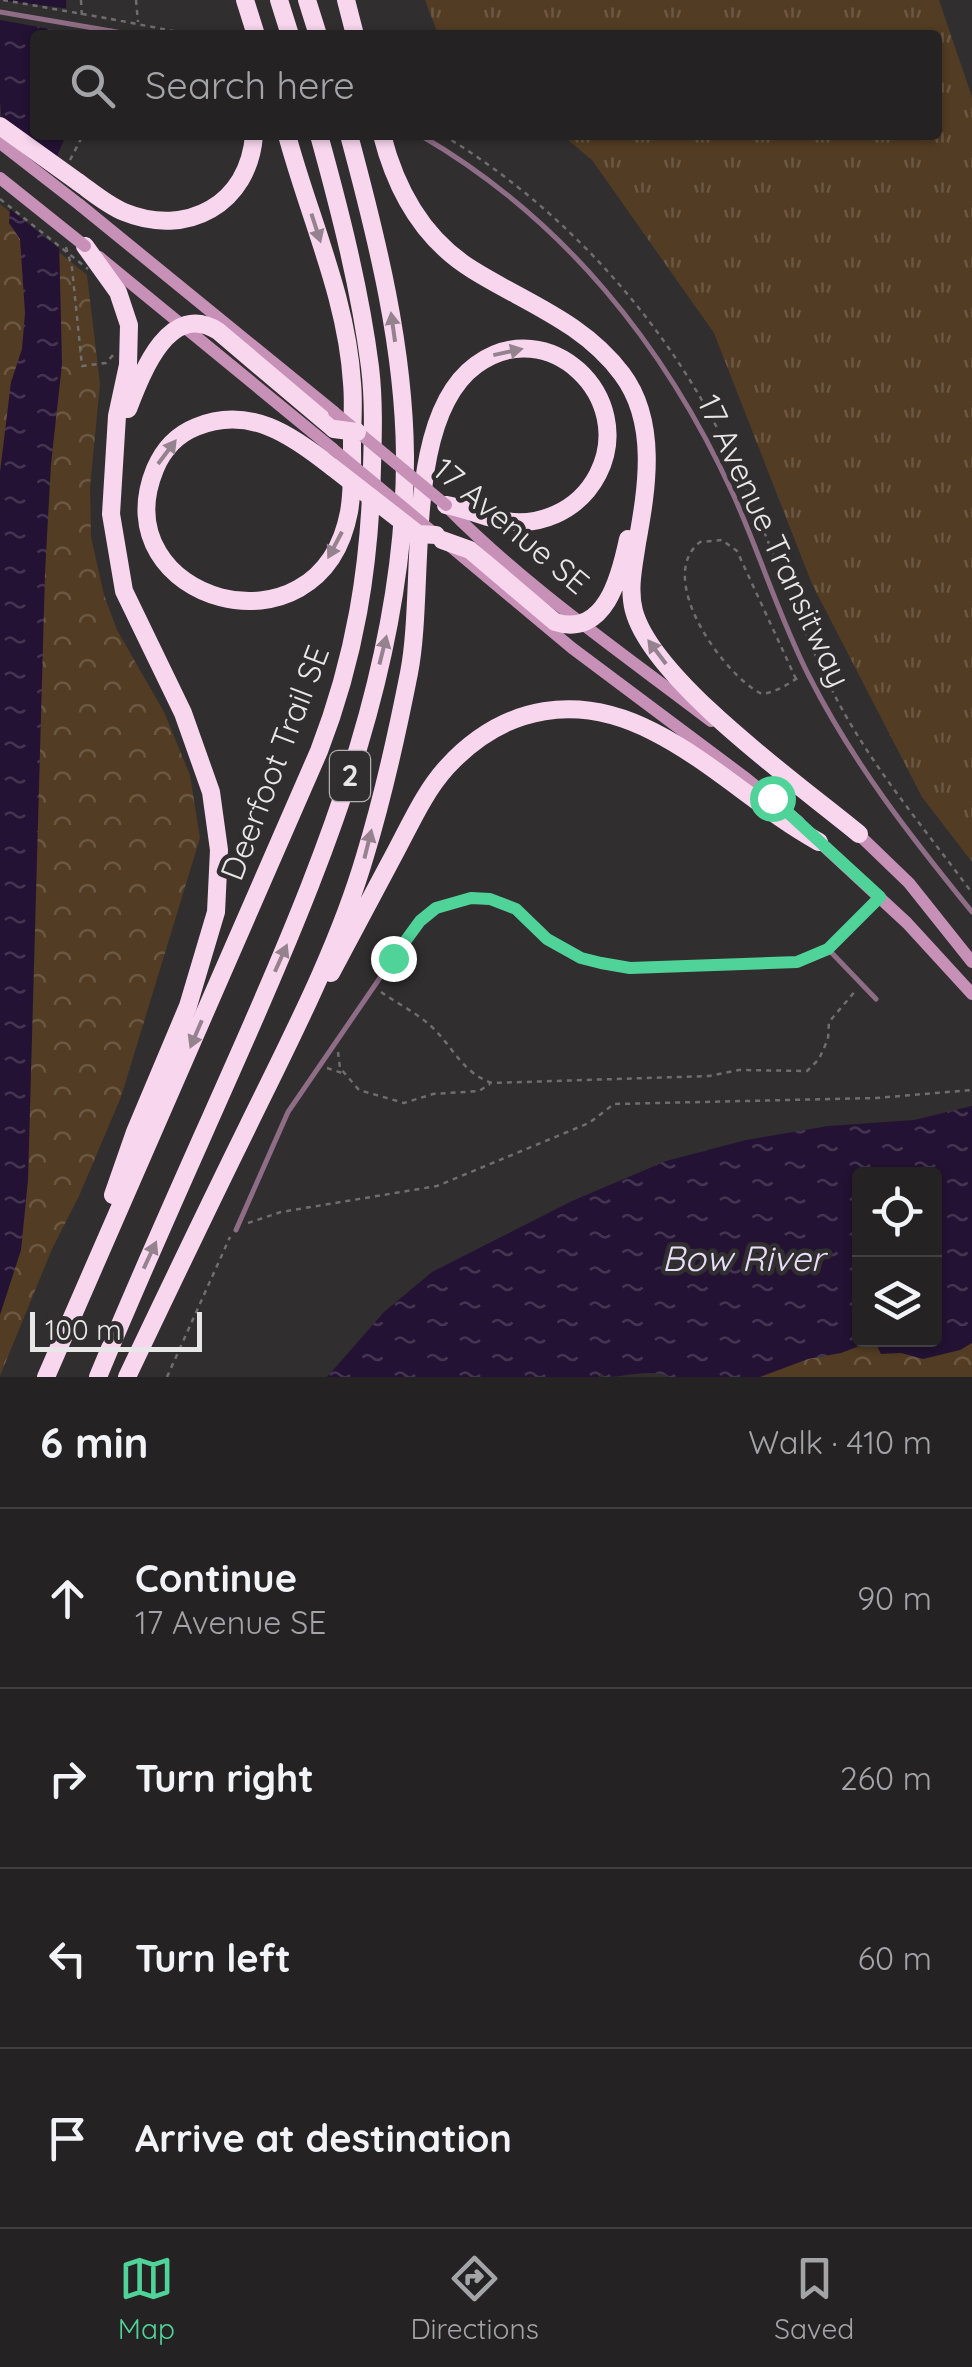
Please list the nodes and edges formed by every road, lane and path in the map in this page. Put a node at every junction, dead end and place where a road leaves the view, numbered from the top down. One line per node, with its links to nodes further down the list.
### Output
1 (3, 0): 9 (path, bridge)
2 (136, 0): 9 (path)
3 (235, 0): 12 (highway)
4 (244, 0): 13 (highway)
5 (279, 0): 14 (highway)
6 (307, 0): 15 (highway)
7 (346, 0): 16 (highway)
8 (0, 12): 10 (lane, bridge)
9 (138, 23): 11 (path)
10 (105, 30)
11 (171, 30)
12 (244, 30)
13 (254, 30)
14 (288, 30)
15 (316, 30)
16 (354, 30)
17 (0, 126): 18 (highway, bridge)
18 (253, 140)
19 (289, 140): 36 (highway, one-way to 36)
20 (320, 140): 58 (highway, Deerfoot Trail SE / 2, one-way to 58)
21 (349, 140): 60 (highway, Deerfoot Trail SE / 2, one-way to 21)
22 (384, 140): 35 (highway)
23 (427, 140): 44 (lane, 17 Avenue Transitway)
24 (0, 143): 32 (main road, bridge)
25 (0, 178): 27 (main road, bridge)
26 (0, 199): 28 (path, bridge)
27 (85, 246): 29 (main road); 34 (highway)
28 (88, 268)
29 (183, 324): 32 (highway); 34 (highway); 36 (main road)
30 (118, 342): 31 (path)
31 (82, 366)
32 (334, 420): 33 (highway, bridge)
33 (358, 432): 37 (main road, 17 Avenue SE, bridge)
34 (117, 443): 58 (highway)
35 (647, 453): 39 (highway); 41 (highway, one-way to 35)
36 (333, 458): 38 (highway, bridge)
37 (446, 506): 39 (main road, 17 Avenue SE); 51 (highway, one-way to 37)
38 (439, 538): 39 (highway); 42 (main road, 17 Avenue SE)
39 (585, 624): 41 (main road, 17 Avenue SE)
40 (796, 679): 40 (path)
41 (859, 834): 46 (main road, 17 Avenue SE)
42 (819, 842): 43 (main road, 17 Avenue SE); 51 (highway)
43 (880, 897): 45 (lane); 49 (main road, 17 Avenue SE)
44 (972, 912)
45 (828, 949): 47 (lane); 48 (lane)
46 (972, 962)
47 (862, 984): 50 (lane); 55 (path)
48 (374, 986): 52 (lane); 55 (path)
49 (972, 994)
50 (876, 999)
51 (310, 1001): 61 (highway)
52 (336, 1040): 53 (lane); 54 (path)
53 (316, 1070): 54 (path); 57 (lane)
54 (348, 1077): 55 (path)
55 (492, 1084)
56 (972, 1090): 57 (path)
57 (236, 1230): 62 (path)
58 (67, 1328): 59 (highway, Deerfoot Trail SE / 2)
59 (46, 1377)
60 (98, 1377)
61 (127, 1377)
62 (168, 1377)

